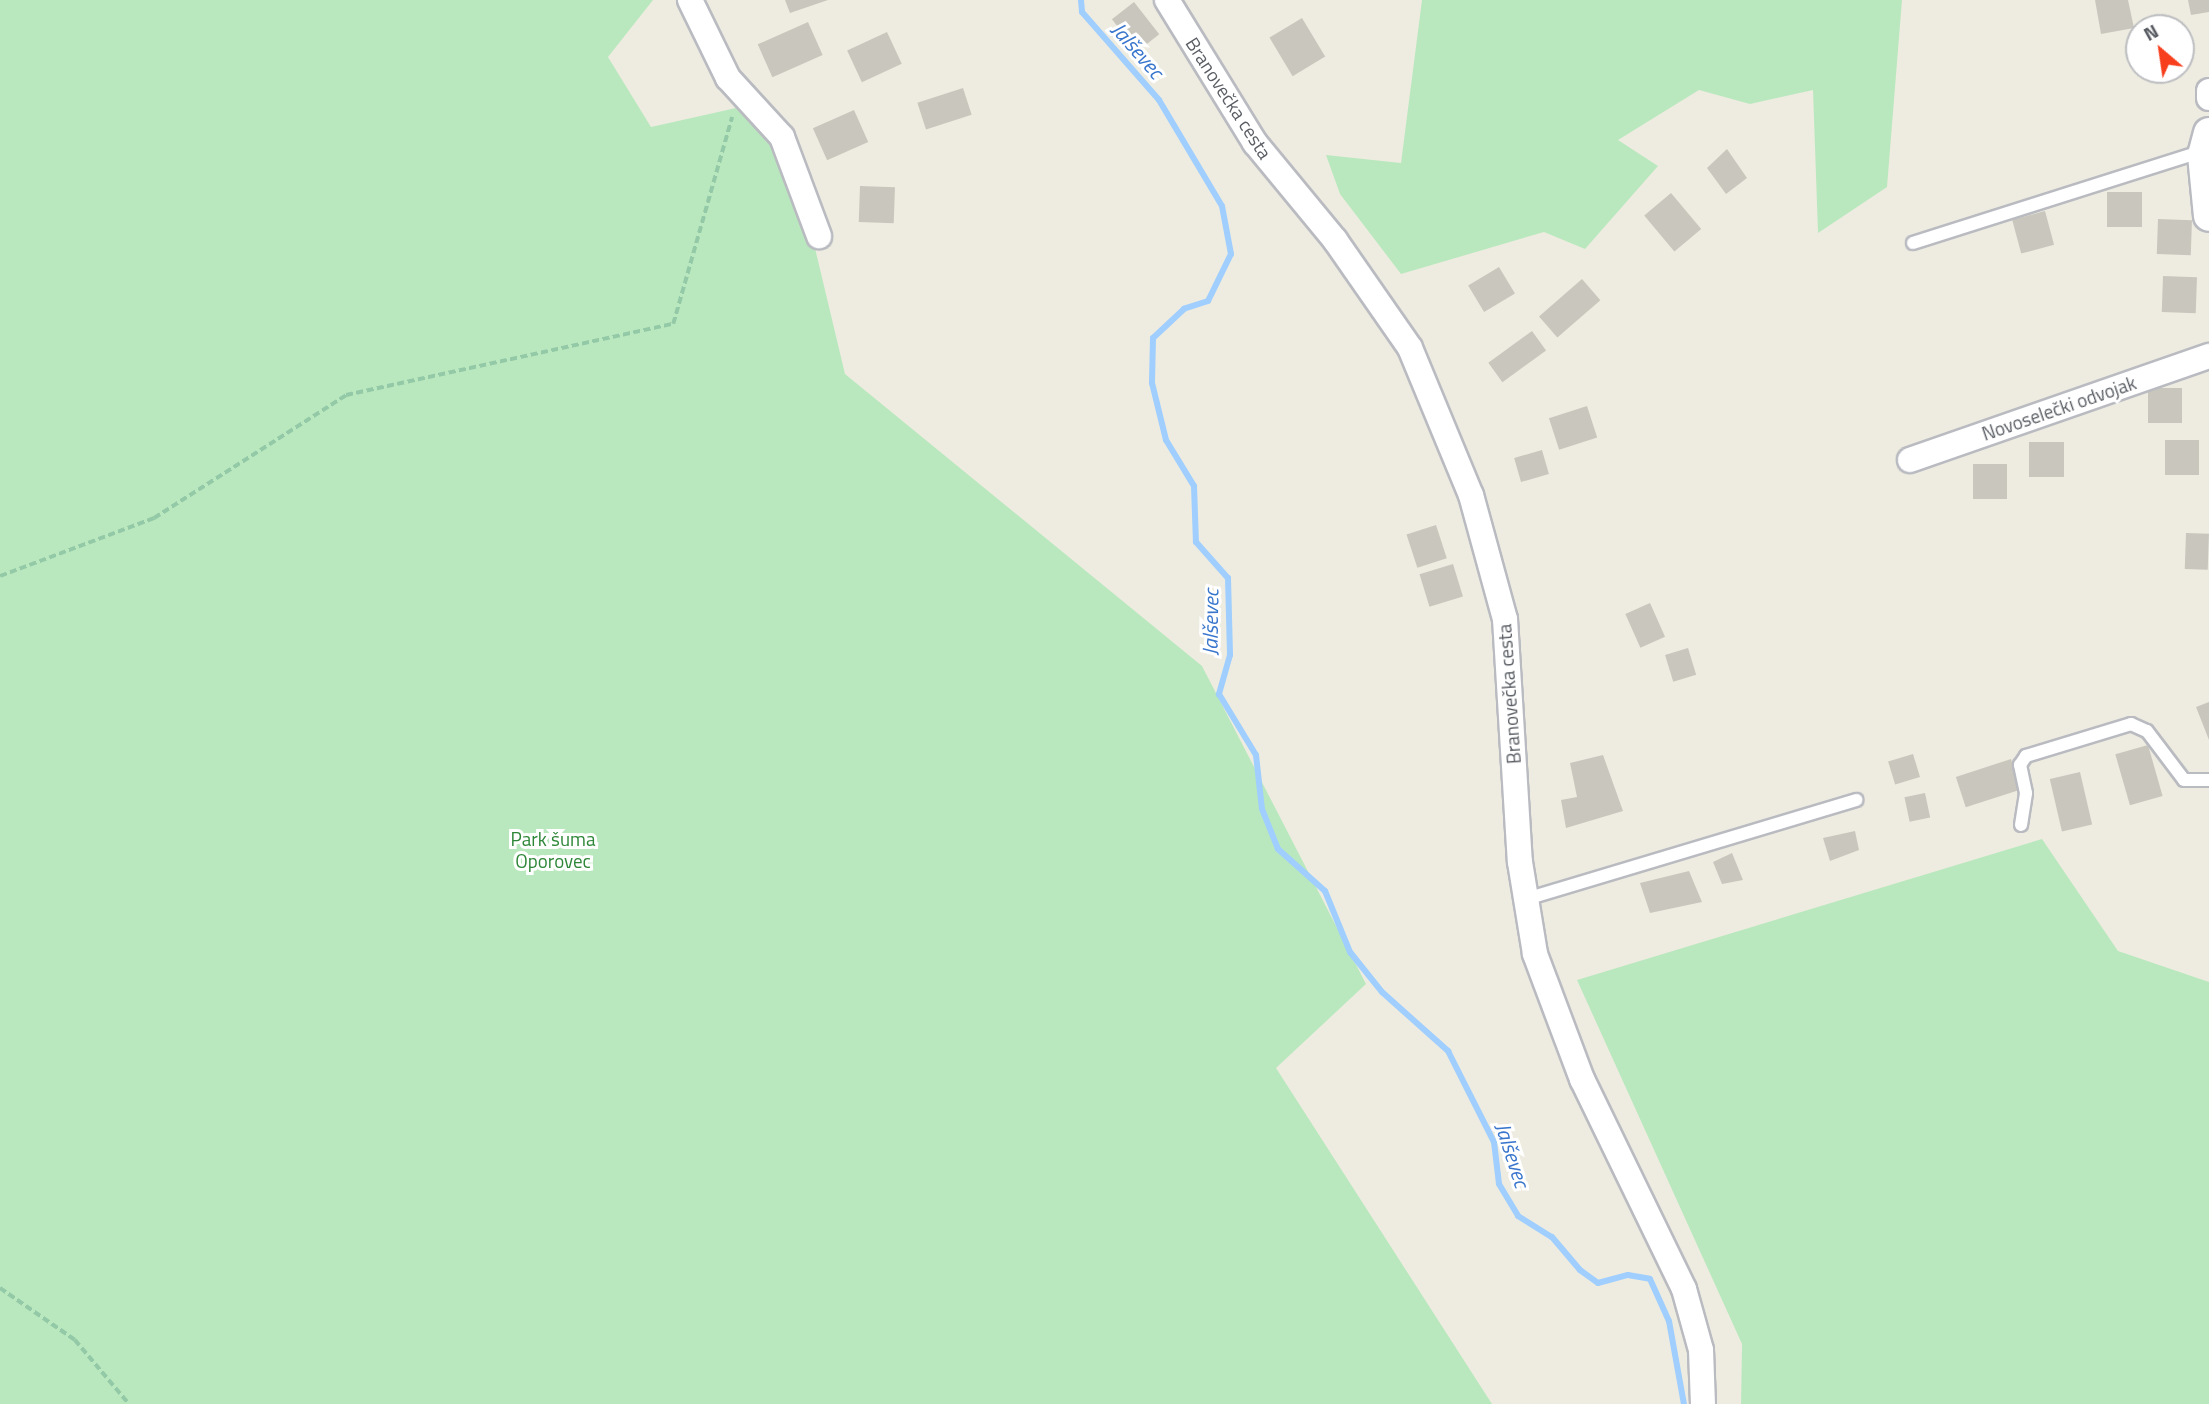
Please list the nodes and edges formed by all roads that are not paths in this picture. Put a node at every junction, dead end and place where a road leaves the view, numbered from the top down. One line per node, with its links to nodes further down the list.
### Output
1 (690, 0): 7 (street)
2 (1167, 0): 14 (street, Branovečka cesta)
3 (2209, 91): 4 (street)
4 (2209, 98)
5 (2206, 142): 6 (street); 8 (lane)
6 (2209, 216)
7 (819, 236)
8 (1913, 243)
9 (2209, 356): 10 (street, Novoselečki odvojak)
10 (1910, 460)
11 (2209, 780): 13 (lane)
12 (1856, 800): 14 (lane)
13 (2021, 825)
14 (1526, 900): 15 (street, Branovečka cesta)
15 (1703, 1404)

